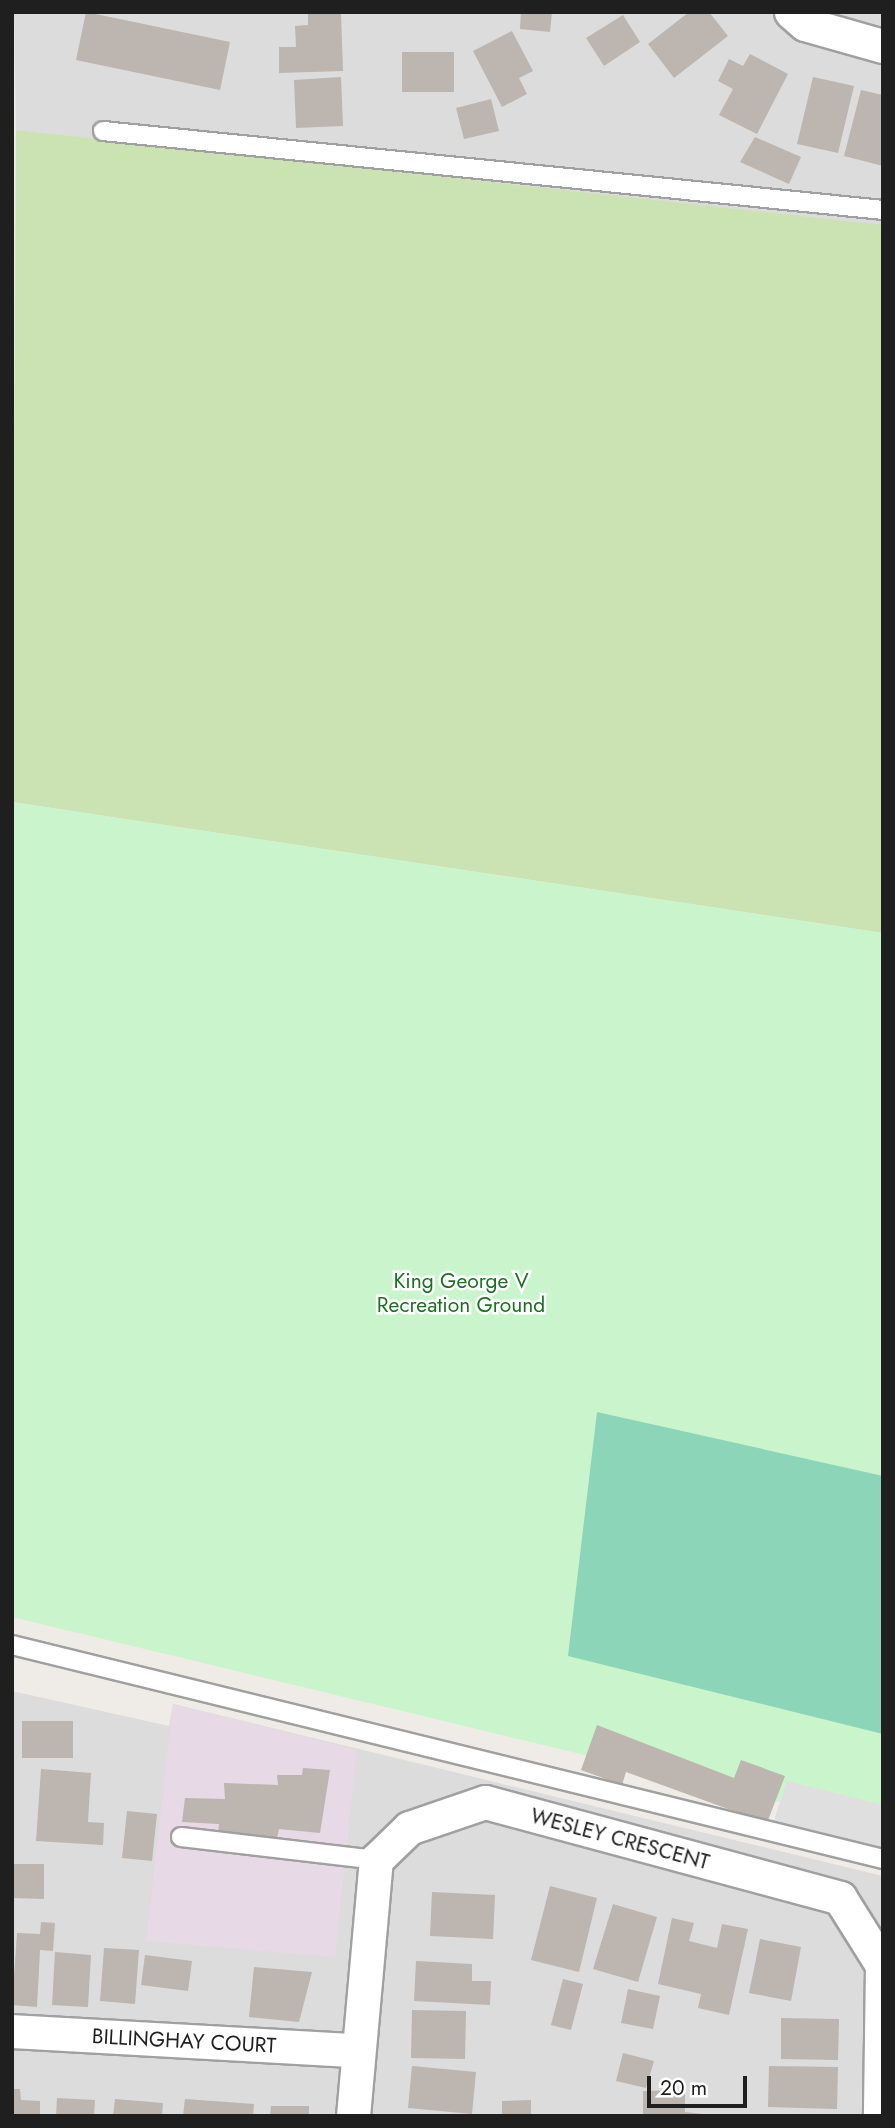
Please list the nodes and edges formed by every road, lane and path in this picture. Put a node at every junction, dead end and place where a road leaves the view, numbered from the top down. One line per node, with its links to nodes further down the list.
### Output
1 (791, 12): 2 (street)
2 (883, 46)
3 (103, 131): 4 (lane)
4 (883, 209)
5 (12, 1645): 7 (lane)
6 (181, 1837): 8 (lane)
7 (883, 1859)
8 (376, 1860): 10 (street); 12 (street, WESLEY CRESCENT)
9 (12, 2031): 10 (street, BILLINGHAY COURT)
10 (356, 2050): 11 (street)
11 (353, 2116)
12 (880, 2116)

